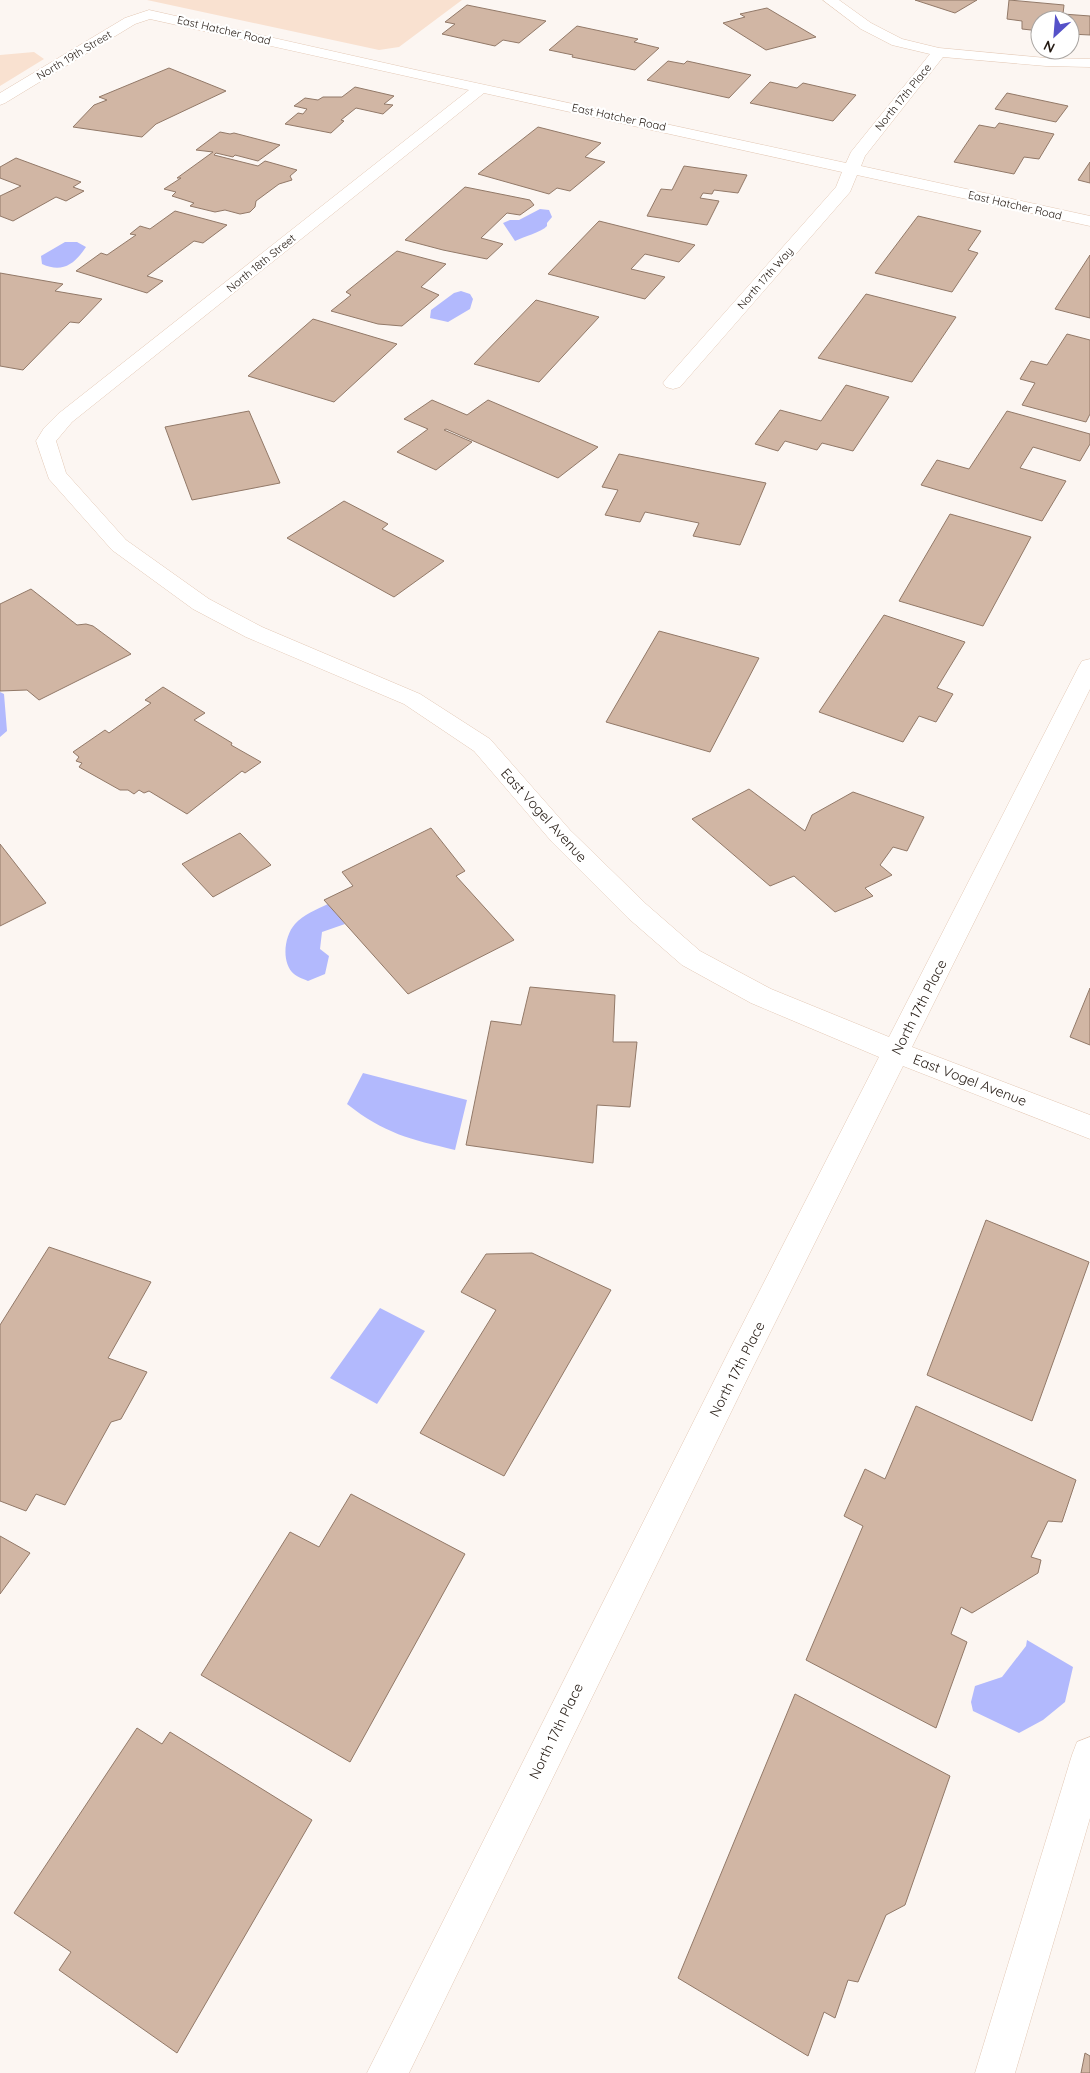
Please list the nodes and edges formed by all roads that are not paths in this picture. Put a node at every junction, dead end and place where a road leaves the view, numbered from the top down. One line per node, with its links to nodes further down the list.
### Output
1 (830, 0): 3 (street)
2 (149, 14): 5 (street, East Hatcher Road); 6 (street, North 19th Street)
3 (939, 52): 4 (street, North 17th Place); 7 (street, North 17th Place)
4 (1090, 63)
5 (481, 88): 7 (street, East Hatcher Road); 10 (street, North 18th Street)
6 (0, 100)
7 (851, 168): 8 (street, East Hatcher Road); 9 (street, North 17th Way)
8 (1090, 221)
9 (673, 384)
10 (46, 441): 12 (street, East Vogel Avenue)
11 (1090, 666): 12 (street, North 17th Place)
12 (896, 1052): 13 (street, East Vogel Avenue); 15 (street, North 17th Place)
13 (1090, 1127)
14 (1090, 1755): 16 (street)
15 (387, 2073)
16 (995, 2073)

